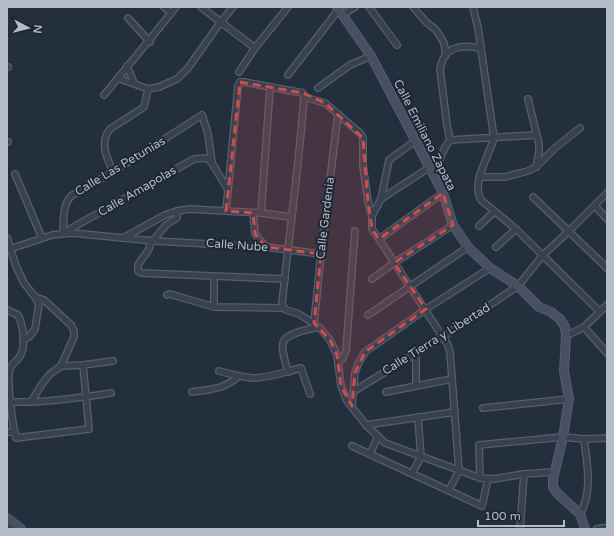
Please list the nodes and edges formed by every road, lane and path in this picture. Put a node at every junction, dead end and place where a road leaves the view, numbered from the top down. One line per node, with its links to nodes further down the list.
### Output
1 (164, 7): 11 (street)
2 (176, 7): 11 (street)
3 (201, 7): 13 (street)
4 (233, 7): 13 (street)
5 (288, 7): 16 (street)
6 (356, 7): 10 (street)
7 (369, 7): 15 (street)
8 (413, 7): 18 (street)
9 (473, 7): 17 (street)
10 (340, 10): 19 (street, Calle Emiliano Zapata); 22 (street)
11 (171, 13): 14 (street)
12 (128, 18): 14 (street)
13 (220, 23): 16 (street); 27 (street)
14 (150, 42): 20 (street)
15 (397, 45)
16 (255, 48): 21 (street)
17 (481, 48): 18 (street); 34 (street)
18 (446, 55): 35 (street)
19 (371, 56): 26 (street); 36 (street, Calle Emiliano Zapata)
20 (127, 66): 23 (street); 24 (street)
21 (240, 72)
22 (288, 75)
23 (118, 78): 24 (street); 28 (street)
24 (134, 83): 27 (street)
25 (270, 88): 29 (street); 44 (street); 54 (street)
26 (318, 88)
27 (148, 89): 40 (street)
28 (104, 95)
29 (304, 96): 31 (street); 56 (street)
30 (528, 99): 33 (street)
31 (338, 114): 55 (street); 74 (street, Calle Gardenia)
32 (580, 128): 39 (street)
33 (536, 135): 34 (street); 39 (street)
34 (494, 138): 35 (street); 43 (street)
35 (450, 140): 42 (street)
36 (415, 141): 38 (street, Calle Emiliano Zapata); 48 (street)
37 (212, 163): 40 (street, Calle Las Petunias); 44 (street); 63 (street, Calle Amapolas)
38 (430, 167): 42 (street, Calle Emiliano Zapata); 48 (street)
39 (536, 167): 43 (street)
40 (113, 172): 63 (street, Calle Las Petunias)
41 (15, 174): 66 (street)
42 (435, 177): 45 (street, Calle Emiliano Zapata)
43 (479, 177): 52 (street)
44 (228, 190): 51 (street)
45 (444, 193): 58 (street, Calle Emiliano Zapata); 67 (street)
46 (607, 193): 49 (street, Calle Tierra y Libertad)
47 (533, 197): 62 (street)
48 (381, 199): 55 (street)
49 (595, 206): 57 (street); 62 (street, Calle Tierra y Libertad)
50 (177, 211): 51 (street); 64 (street); 68 (street)
51 (226, 211): 53 (street)
52 (494, 212): 59 (street); 60 (street)
53 (253, 213): 54 (street); 69 (street)
54 (261, 213): 56 (street)
55 (372, 216): 67 (street)
56 (291, 218): 73 (street)
57 (607, 219)
58 (453, 225): 70 (street, Calle Emiliano Zapata); 76 (street)
59 (479, 226)
60 (516, 229): 71 (street); 75 (street)
61 (355, 231): 101 (street)
62 (569, 232): 75 (street, Calle Tierra y Libertad); 78 (street)
63 (64, 233): 64 (street, Calle Nube); 66 (street)
64 (126, 237): 68 (street, Calle Nube)
65 (7, 238): 72 (street)
66 (42, 238): 72 (street)
67 (378, 239): 76 (street)
68 (154, 240): 69 (street, Calle Nube); 79 (street)
69 (266, 247): 73 (street, Calle Nube)
70 (468, 247): 77 (street, Calle Emiliano Zapata); 83 (street)
71 (496, 248)
72 (9, 249): 85 (street)
73 (288, 250): 74 (street, Calle Nube); 81 (street)
74 (321, 254): 93 (street, Calle Gardenia)
75 (543, 255): 82 (street, Calle Tierra y Libertad); 91 (street)
76 (394, 263): 80 (street); 83 (street)
77 (490, 268): 82 (street, Calle Emiliano Zapata); 90 (street)
78 (607, 268)
79 (214, 277): 81 (street); 87 (street)
80 (372, 279)
81 (285, 280): 88 (street)
82 (518, 286): 95 (street, Calle Tierra y Libertad); 96 (street, Calle Emiliano Zapata)
83 (410, 287): 90 (street); 92 (street)
84 (167, 295): 87 (street)
85 (35, 297): 97 (street); 103 (street)
86 (607, 305): 91 (street)
87 (214, 307): 88 (street)
88 (284, 308): 93 (street)
89 (7, 310): 97 (street)
90 (426, 310): 95 (street); 110 (street)
91 (600, 312): 94 (street)
92 (368, 315)
93 (317, 325): 101 (street); 105 (street)
94 (584, 327): 96 (street); 99 (street)
95 (444, 336): 98 (street, Calle Tierra y Libertad); 107 (street)
96 (566, 336): 116 (street, Calle Emiliano Zapata)
97 (23, 340): 109 (street)
98 (416, 353): 108 (street); 110 (street, Calle Tierra y Libertad)
99 (607, 353)
100 (113, 361): 102 (street)
101 (338, 364): 119 (street)
102 (83, 365): 103 (street); 115 (street)
103 (61, 366): 118 (street)
104 (219, 371): 106 (street)
105 (288, 372): 106 (street); 114 (street)
106 (239, 376): 111 (street)
107 (452, 379): 108 (street); 121 (street)
108 (416, 386): 112 (street)
109 (8, 388): 117 (street)
110 (354, 391): 119 (street)
111 (192, 392)
112 (386, 392)
113 (111, 393): 115 (street)
114 (310, 394)
115 (86, 397): 118 (street); 125 (street)
116 (568, 399): 120 (street); 127 (street, Calle Emiliano Zapata)
117 (10, 402): 118 (street); 125 (street)
118 (31, 402)
119 (352, 406): 123 (street)
120 (483, 408)
121 (455, 412): 122 (street); 133 (street)
122 (418, 417): 123 (street); 132 (street)
123 (366, 425): 126 (street)
124 (7, 432): 125 (street)
125 (14, 432)
126 (378, 436): 131 (street); 132 (street)
127 (563, 437): 129 (street); 134 (street, Calle Emiliano Zapata); 137 (street)
128 (607, 438): 129 (street)
129 (584, 439): 140 (street)
130 (352, 446): 131 (street)
131 (370, 454): 135 (street)
132 (421, 457): 133 (street); 135 (street)
133 (459, 471): 137 (street); 139 (street)
134 (554, 472): 136 (street); 140 (street)
135 (412, 473): 139 (street)
136 (524, 474): 138 (street); 145 (street)
137 (480, 478): 138 (street)
138 (488, 479): 139 (street)
139 (449, 490)
140 (580, 514): 146 (street)
141 (7, 518): 143 (street)
142 (7, 527): 143 (street)
143 (18, 527)
144 (607, 528): 147 (street)
145 (520, 529)
146 (585, 529)
147 (597, 529)

